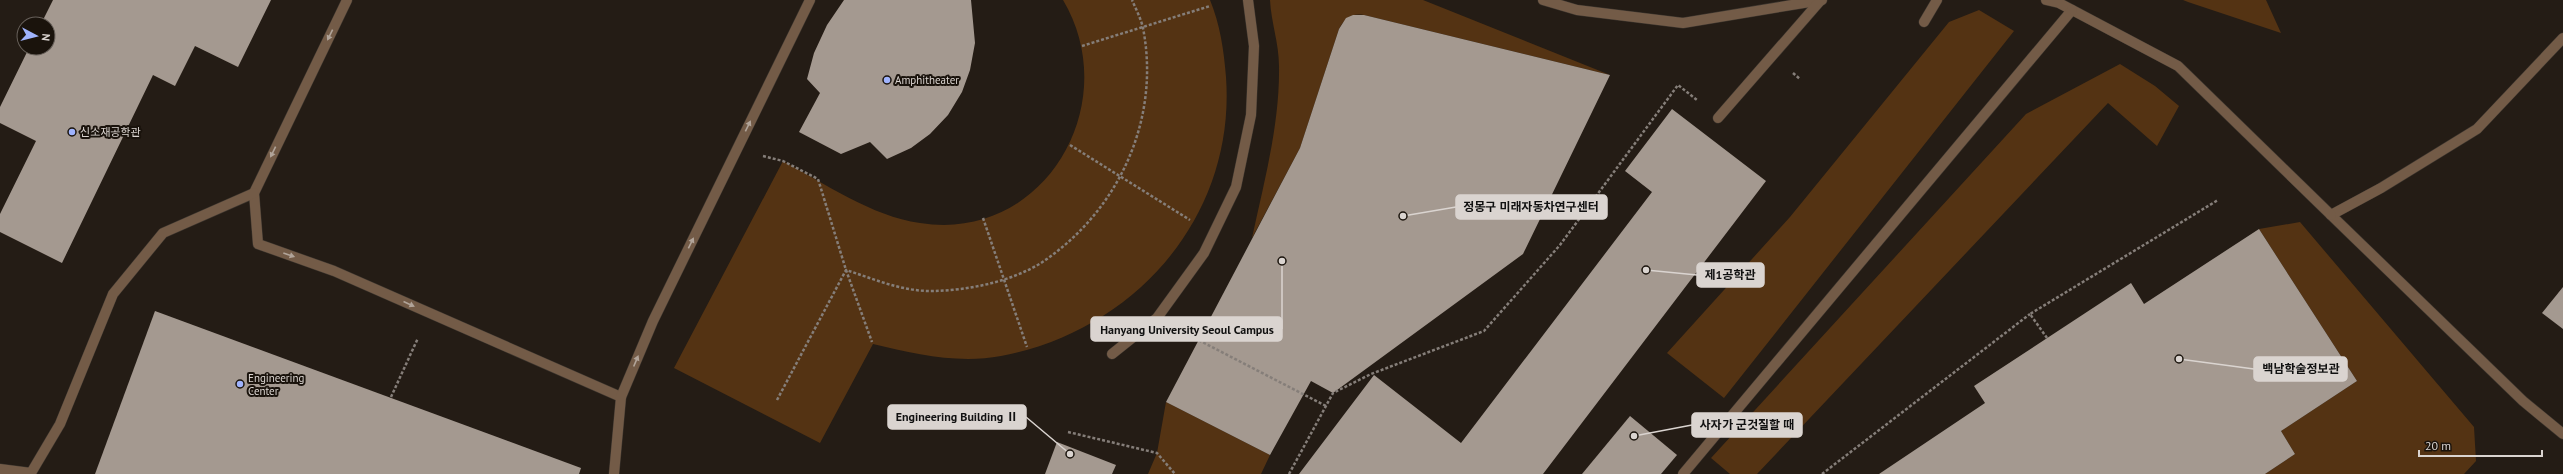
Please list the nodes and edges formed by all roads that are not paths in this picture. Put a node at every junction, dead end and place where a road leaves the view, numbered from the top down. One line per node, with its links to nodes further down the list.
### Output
1 (347, 0): 12 (street, one-way to 12)
2 (810, 0): 15 (street, one-way to 2)
3 (1248, 0): 14 (street)
4 (1543, 0): 5 (street)
5 (1821, 0): 11 (street)
6 (1938, 0): 9 (street)
7 (2046, 0): 8 (street)
8 (2072, 10): 13 (street); 19 (street)
9 (1924, 22)
10 (2563, 38): 13 (street)
11 (1718, 118)
12 (254, 193): 15 (street, one-way to 15); 17 (street)
13 (2332, 215): 16 (street)
14 (1112, 354)
15 (620, 397): 18 (street)
16 (2563, 434)
17 (0, 469)
18 (614, 474)
19 (1683, 474)

